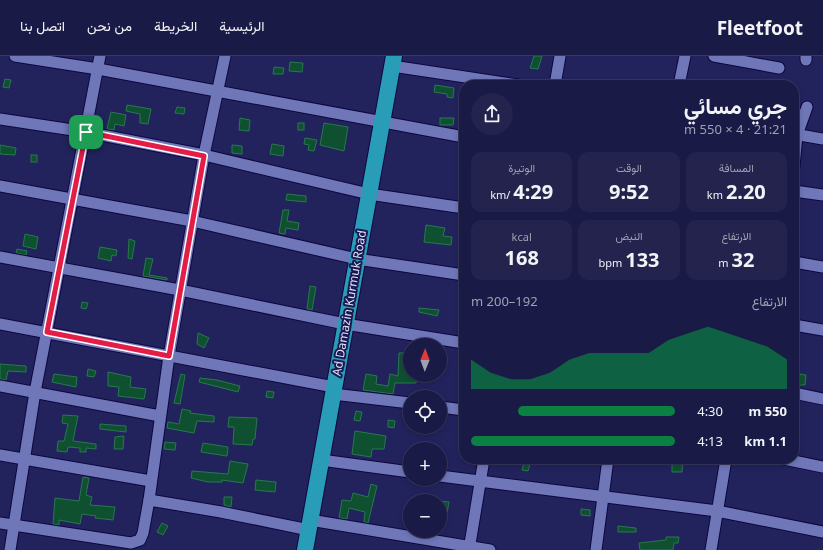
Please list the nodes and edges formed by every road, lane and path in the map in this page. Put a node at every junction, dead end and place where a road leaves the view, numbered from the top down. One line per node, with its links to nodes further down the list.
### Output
1 (15, 56): 9 (street)
2 (100, 56): 9 (street)
3 (225, 56): 13 (street)
4 (560, 56): 11 (street)
5 (685, 56): 12 (street)
6 (714, 56): 8 (street)
7 (393, 61): 10 (street); 16 (highway, Ad Damazin Kurmuk Road)
8 (779, 68)
9 (98, 69): 13 (street); 18 (street)
10 (492, 80)
11 (556, 80)
12 (680, 80)
13 (217, 92): 16 (street); 22 (street)
14 (807, 107): 17 (street)
15 (0, 119): 18 (street)
16 (381, 122): 19 (street); 25 (highway, Ad Damazin Kurmuk Road)
17 (799, 126)
18 (86, 132): 22 (street); 27 (street)
19 (459, 136)
20 (799, 136): 21 (street)
21 (823, 139)
22 (204, 156): 25 (street); 29 (street)
23 (0, 186): 27 (street)
24 (799, 192): 26 (street)
25 (369, 194): 28 (street); 31 (highway, Ad Damazin Kurmuk Road)
26 (823, 195)
27 (74, 199): 29 (street); 33 (street)
28 (459, 207)
29 (192, 221): 31 (street); 36 (street)
30 (0, 257): 33 (street)
31 (357, 259): 35 (street); 38 (highway, Ad Damazin Kurmuk Road)
32 (799, 263): 34 (street)
33 (60, 267): 36 (street); 41 (street)
34 (823, 267)
35 (459, 275)
36 (180, 290): 38 (street); 43 (street)
37 (0, 324): 41 (street)
38 (345, 324): 42 (street); 45 (highway, Ad Damazin Kurmuk Road)
39 (799, 326): 40 (street)
40 (823, 330)
41 (47, 332): 43 (street); 46 (street)
42 (459, 342)
43 (169, 356): 45 (street); 52 (street)
44 (0, 386): 46 (street)
45 (333, 390): 49 (street); 55 (highway, Ad Damazin Kurmuk Road)
46 (35, 392): 52 (street); 54 (street)
47 (799, 394): 48 (street)
48 (823, 400)
49 (403, 402)
50 (447, 408): 51 (street)
51 (459, 409)
52 (160, 416): 63 (street)
53 (0, 455): 54 (street)
54 (24, 459): 63 (street); 69 (street)
55 (321, 460): 61 (street); 70 (highway, Ad Damazin Kurmuk Road)
56 (799, 462): 60 (street)
57 (483, 464): 64 (street)
58 (607, 464): 65 (street)
59 (725, 464): 67 (street)
60 (823, 467)
61 (403, 471)
62 (447, 477): 64 (street)
63 (152, 481): 66 (street)
64 (480, 481): 65 (street); 72 (street)
65 (603, 497): 67 (street); 76 (street)
66 (149, 500): 69 (street); 70 (street)
67 (717, 511): 71 (street); 77 (street)
68 (0, 522): 69 (street)
69 (14, 525): 73 (street)
70 (310, 525): 72 (street); 74 (highway, Ad Damazin Kurmuk Road)
71 (823, 532)
72 (469, 549): 75 (street)
73 (10, 550)
74 (305, 550)
75 (490, 550)
76 (596, 550)
77 (711, 550)

